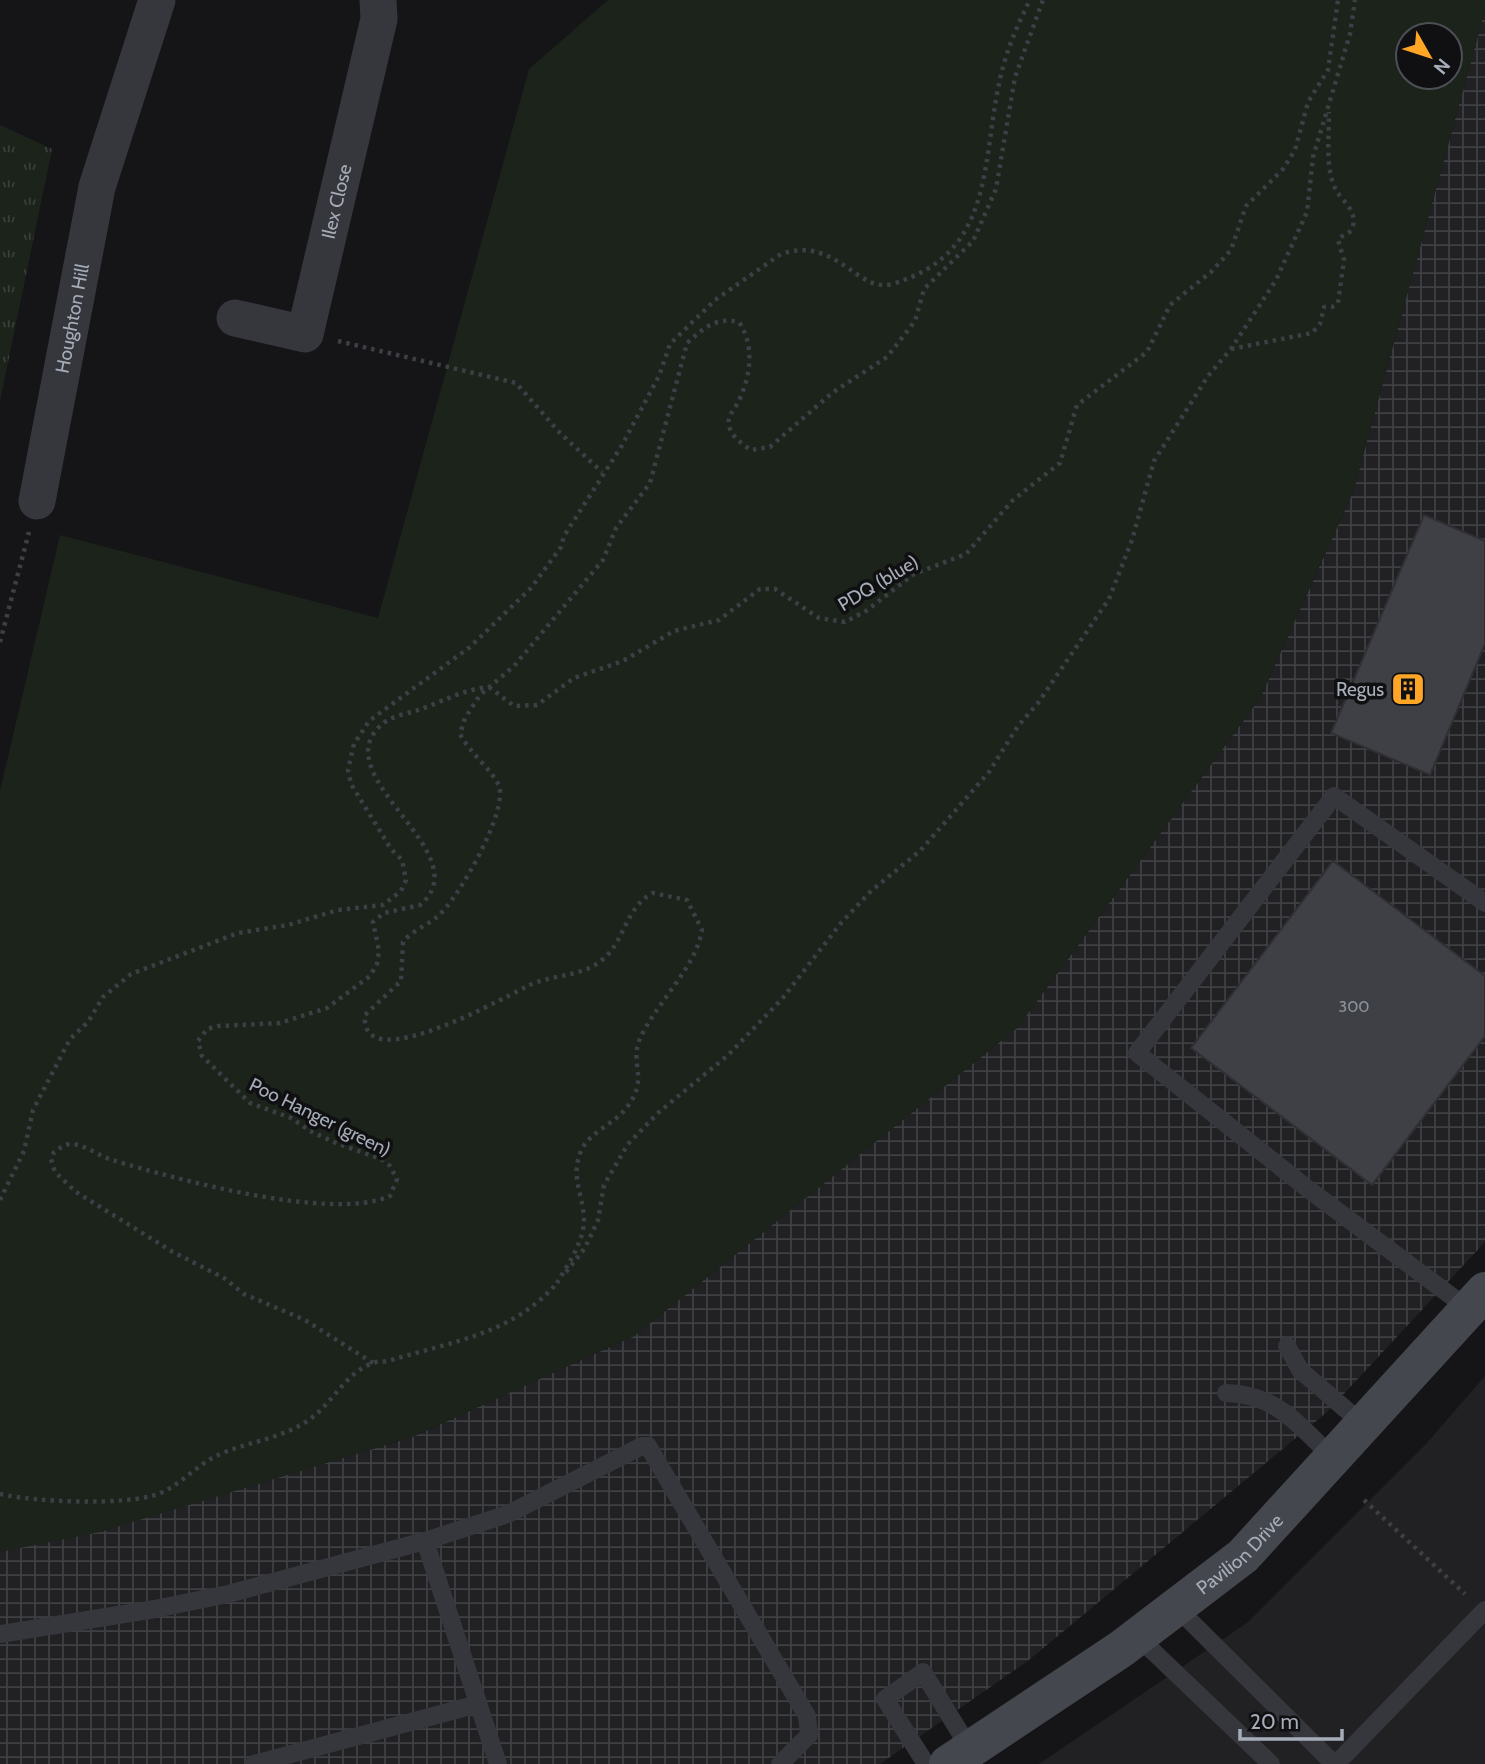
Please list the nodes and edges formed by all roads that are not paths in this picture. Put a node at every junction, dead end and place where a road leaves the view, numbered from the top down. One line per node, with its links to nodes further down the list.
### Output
1 (157, 0): 4 (street, Houghton Hill)
2 (378, 0): 3 (street, Ilex Close)
3 (235, 318)
4 (37, 501)
5 (1485, 903): 6 (lane)
6 (1478, 1301): 9 (street, Pavilion Drive)
7 (1287, 1346): 9 (lane)
8 (1226, 1393): 10 (lane)
9 (1364, 1425): 10 (street, Pavilion Drive)
10 (1334, 1458): 12 (street, Pavilion Drive)
11 (425, 1541): 14 (lane); 16 (lane); 20 (lane)
12 (1176, 1607): 15 (street, Pavilion Drive); 23 (lane)
13 (1485, 1610): 23 (lane)
14 (0, 1634)
15 (1138, 1637): 17 (street, Pavilion Drive); 22 (lane)
16 (478, 1704): 18 (lane); 19 (lane)
17 (959, 1756): 21 (lane)
18 (254, 1764)
19 (498, 1764)
20 (780, 1764)
21 (926, 1764)
22 (1271, 1764)
23 (1335, 1764)

